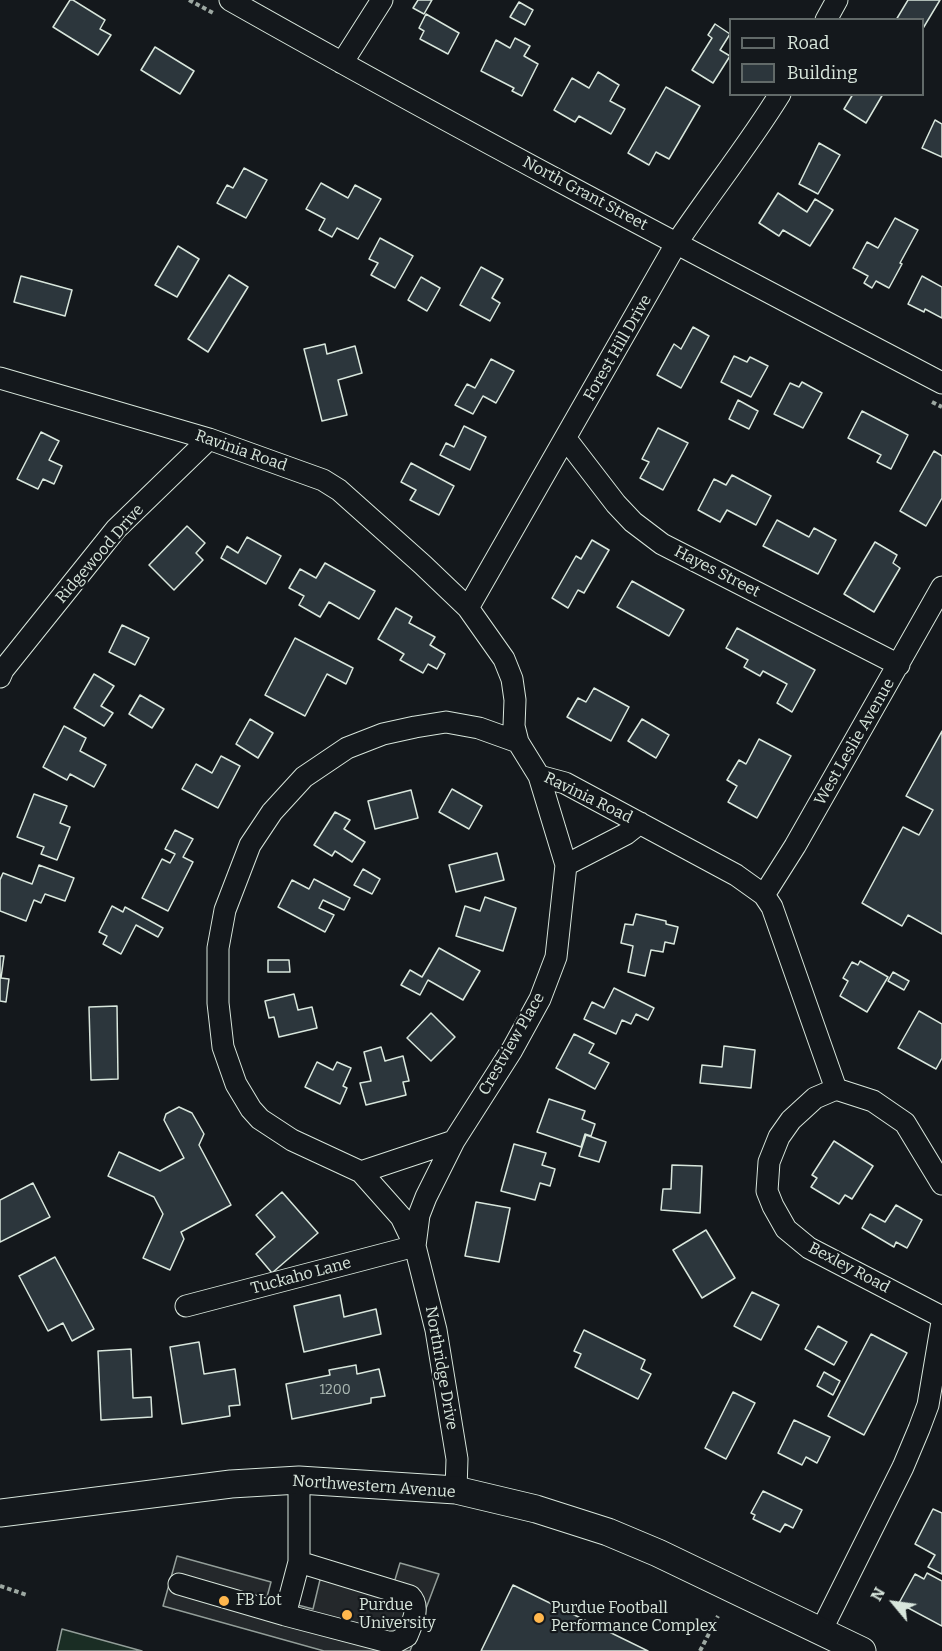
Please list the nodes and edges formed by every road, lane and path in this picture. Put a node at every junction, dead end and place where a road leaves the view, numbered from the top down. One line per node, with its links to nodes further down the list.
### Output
1 (230, 0): 5 (street, North Grant Street)
2 (382, 0): 5 (street)
3 (837, 0): 4 (street)
4 (827, 18)
5 (342, 63): 7 (street, North Grant Street)
6 (779, 96): 7 (street, Forest Hill Drive)
7 (676, 244): 9 (street, North Grant Street); 11 (street, Forest Hill Drive)
8 (0, 378): 10 (street, Ravinia Road)
9 (942, 383)
10 (209, 439): 13 (street, Ravinia Road); 15 (street, Ridgewood Drive)
11 (566, 439): 13 (street, Forest Hill Drive); 14 (street, Hayes Street)
12 (942, 587): 14 (street, West Leslie Avenue)
13 (468, 608): 16 (street, Ravinia Road)
14 (899, 665): 20 (street, West Leslie Avenue)
15 (0, 677)
16 (518, 742): 17 (street, Ravinia Road); 23 (street, Northridge Drive)
17 (539, 776): 18 (street, Ravinia Road); 19 (street, Crestview Place)
18 (640, 824): 19 (street); 20 (street, Ravinia Road)
19 (566, 865): 22 (street, Crestview Place)
20 (764, 895): 21 (street, Ravinia Road)
21 (836, 1089): 24 (street); 27 (street, Bexley Road)
22 (454, 1141): 23 (street); 25 (street, Northridge Drive)
23 (361, 1172): 25 (street, Northridge Drive)
24 (942, 1184)
25 (415, 1246): 26 (street, Tuckaho Lane); 29 (street, Northridge Drive)
26 (186, 1306)
27 (942, 1320): 37 (street, Bexley Road)
28 (299, 1480): 29 (main road, Northwestern Avenue); 30 (main road, Northwestern Avenue); 31 (street)
29 (456, 1490): 37 (main road, Northwestern Avenue)
30 (0, 1513)
31 (299, 1562): 35 (street); 35 (street)
32 (179, 1584): 35 (street)
33 (0, 1586): 34 (path)
34 (27, 1595)
35 (285, 1615)
36 (718, 1616): 38 (path)
37 (821, 1630): 39 (main road, Northwestern Avenue)
38 (700, 1651)
39 (862, 1651)

